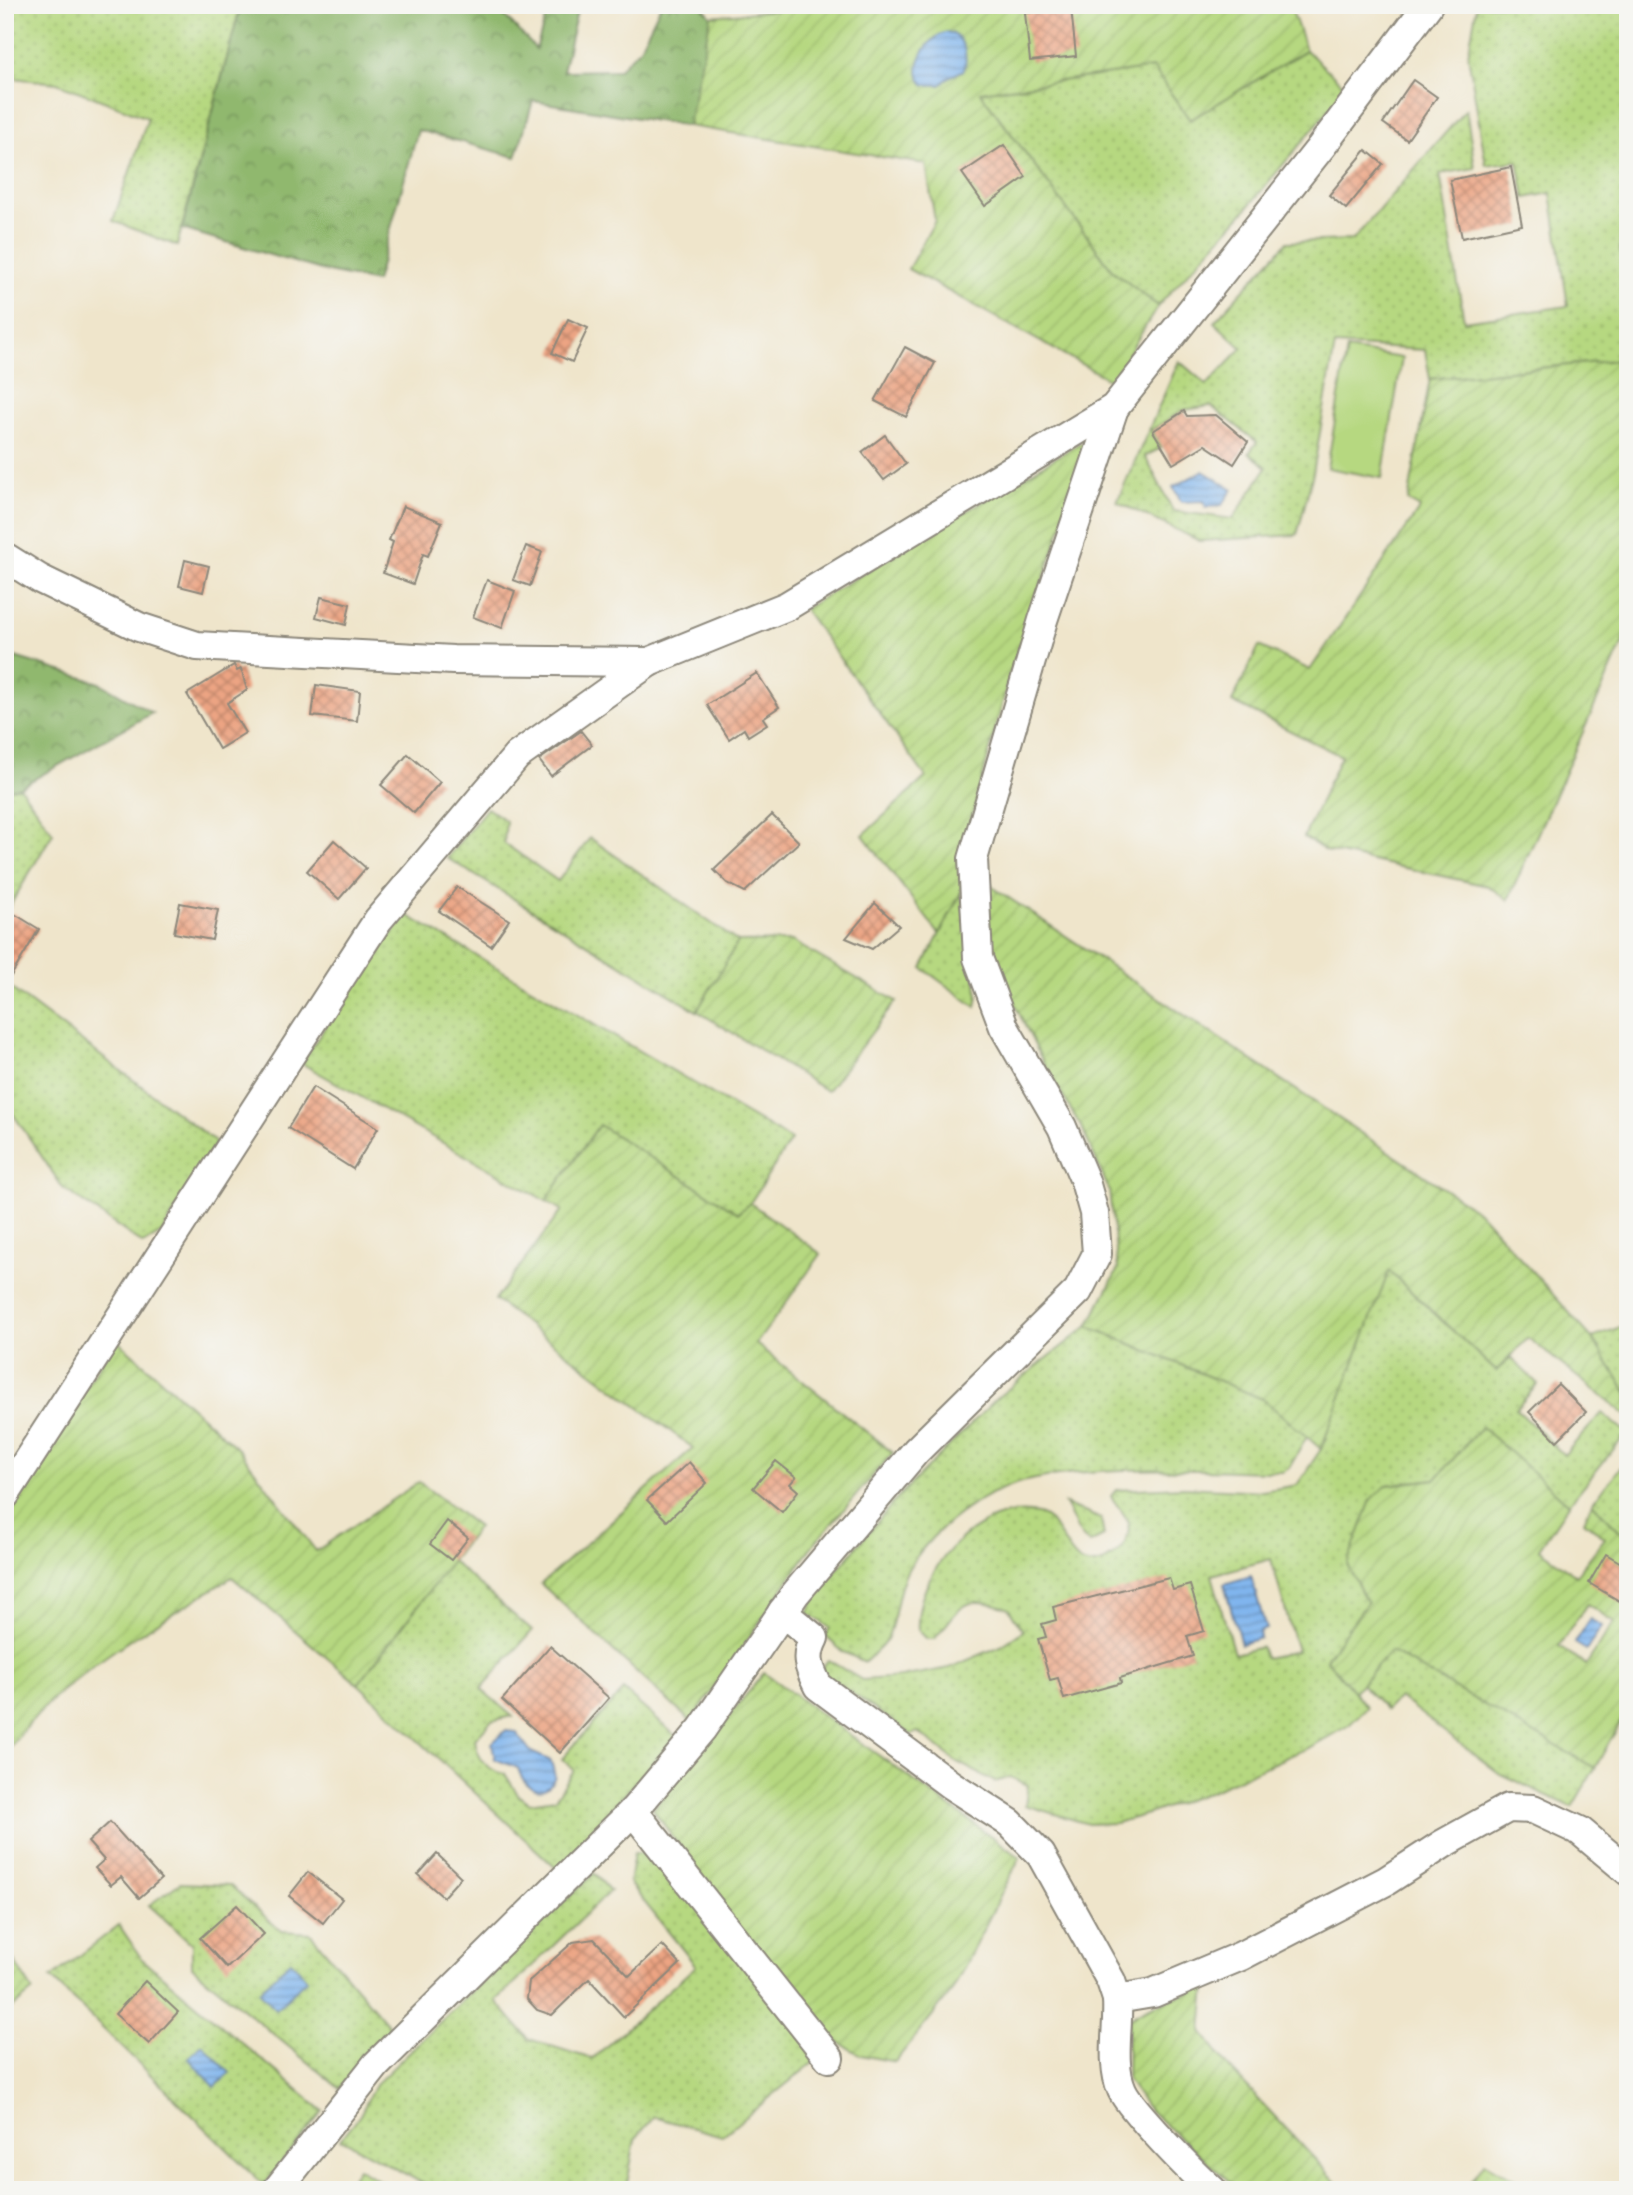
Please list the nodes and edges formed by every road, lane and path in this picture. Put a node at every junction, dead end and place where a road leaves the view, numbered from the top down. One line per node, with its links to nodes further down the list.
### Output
1 (1428, 5): 2 (street)
2 (1114, 408): 4 (street); 6 (street)
3 (5, 557): 4 (street)
4 (649, 662): 5 (street)
5 (5, 1495)
6 (782, 1612): 7 (street); 9 (street)
7 (634, 1811): 10 (street); 11 (street)
8 (1628, 1871): 9 (street)
9 (1117, 1999): 12 (street)
10 (829, 2058)
11 (277, 2190)
12 (1212, 2190)

